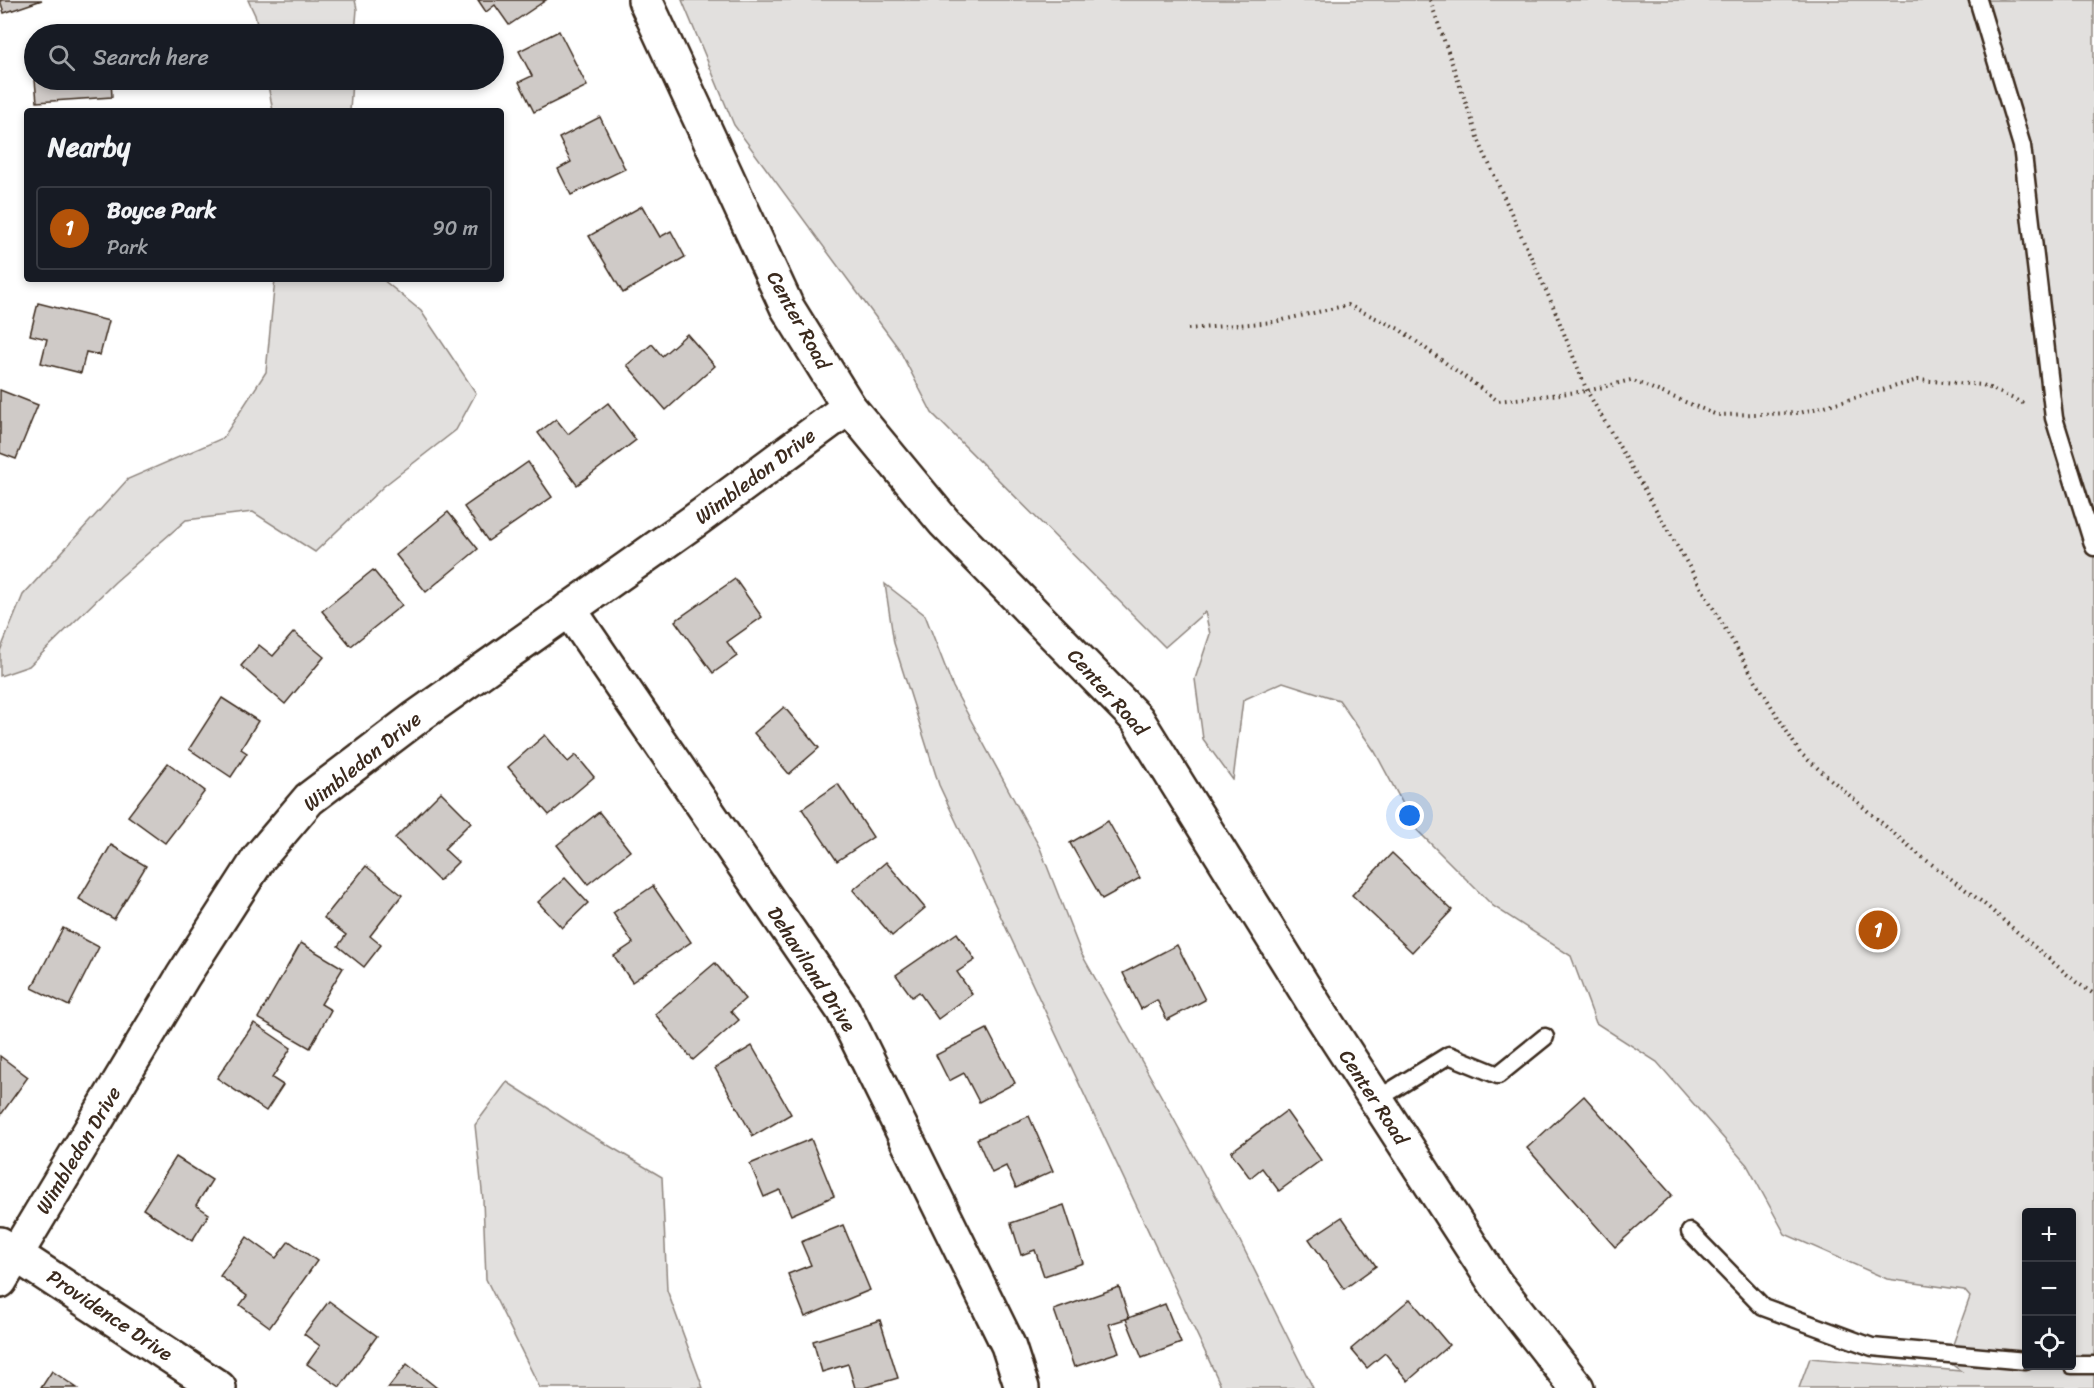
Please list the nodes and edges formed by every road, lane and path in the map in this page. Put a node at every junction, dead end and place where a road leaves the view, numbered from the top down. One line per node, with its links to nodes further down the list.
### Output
1 (645, 0): 6 (street, Center Road)
2 (1430, 0): 5 (path)
3 (1978, 0): 7 (lane)
4 (1188, 328): 5 (path)
5 (1587, 391): 7 (path); 10 (path)
6 (849, 407): 9 (street, Wimbledon Drive); 12 (street, Center Road)
7 (2054, 418): 8 (lane)
8 (2094, 547)
9 (568, 609): 14 (street, Wimbledon Drive); 20 (street, Dehaviland Drive)
10 (2094, 993)
11 (1545, 1037): 12 (lane)
12 (1376, 1100): 21 (street, Center Road)
13 (1690, 1232): 16 (lane)
14 (8, 1248): 15 (street, Wimbledon Drive); 19 (street, Providence Drive)
15 (0, 1281)
16 (2022, 1361)
17 (2076, 1365): 18 (lane)
18 (2094, 1365)
19 (219, 1388)
20 (1022, 1388)
21 (1577, 1388)

